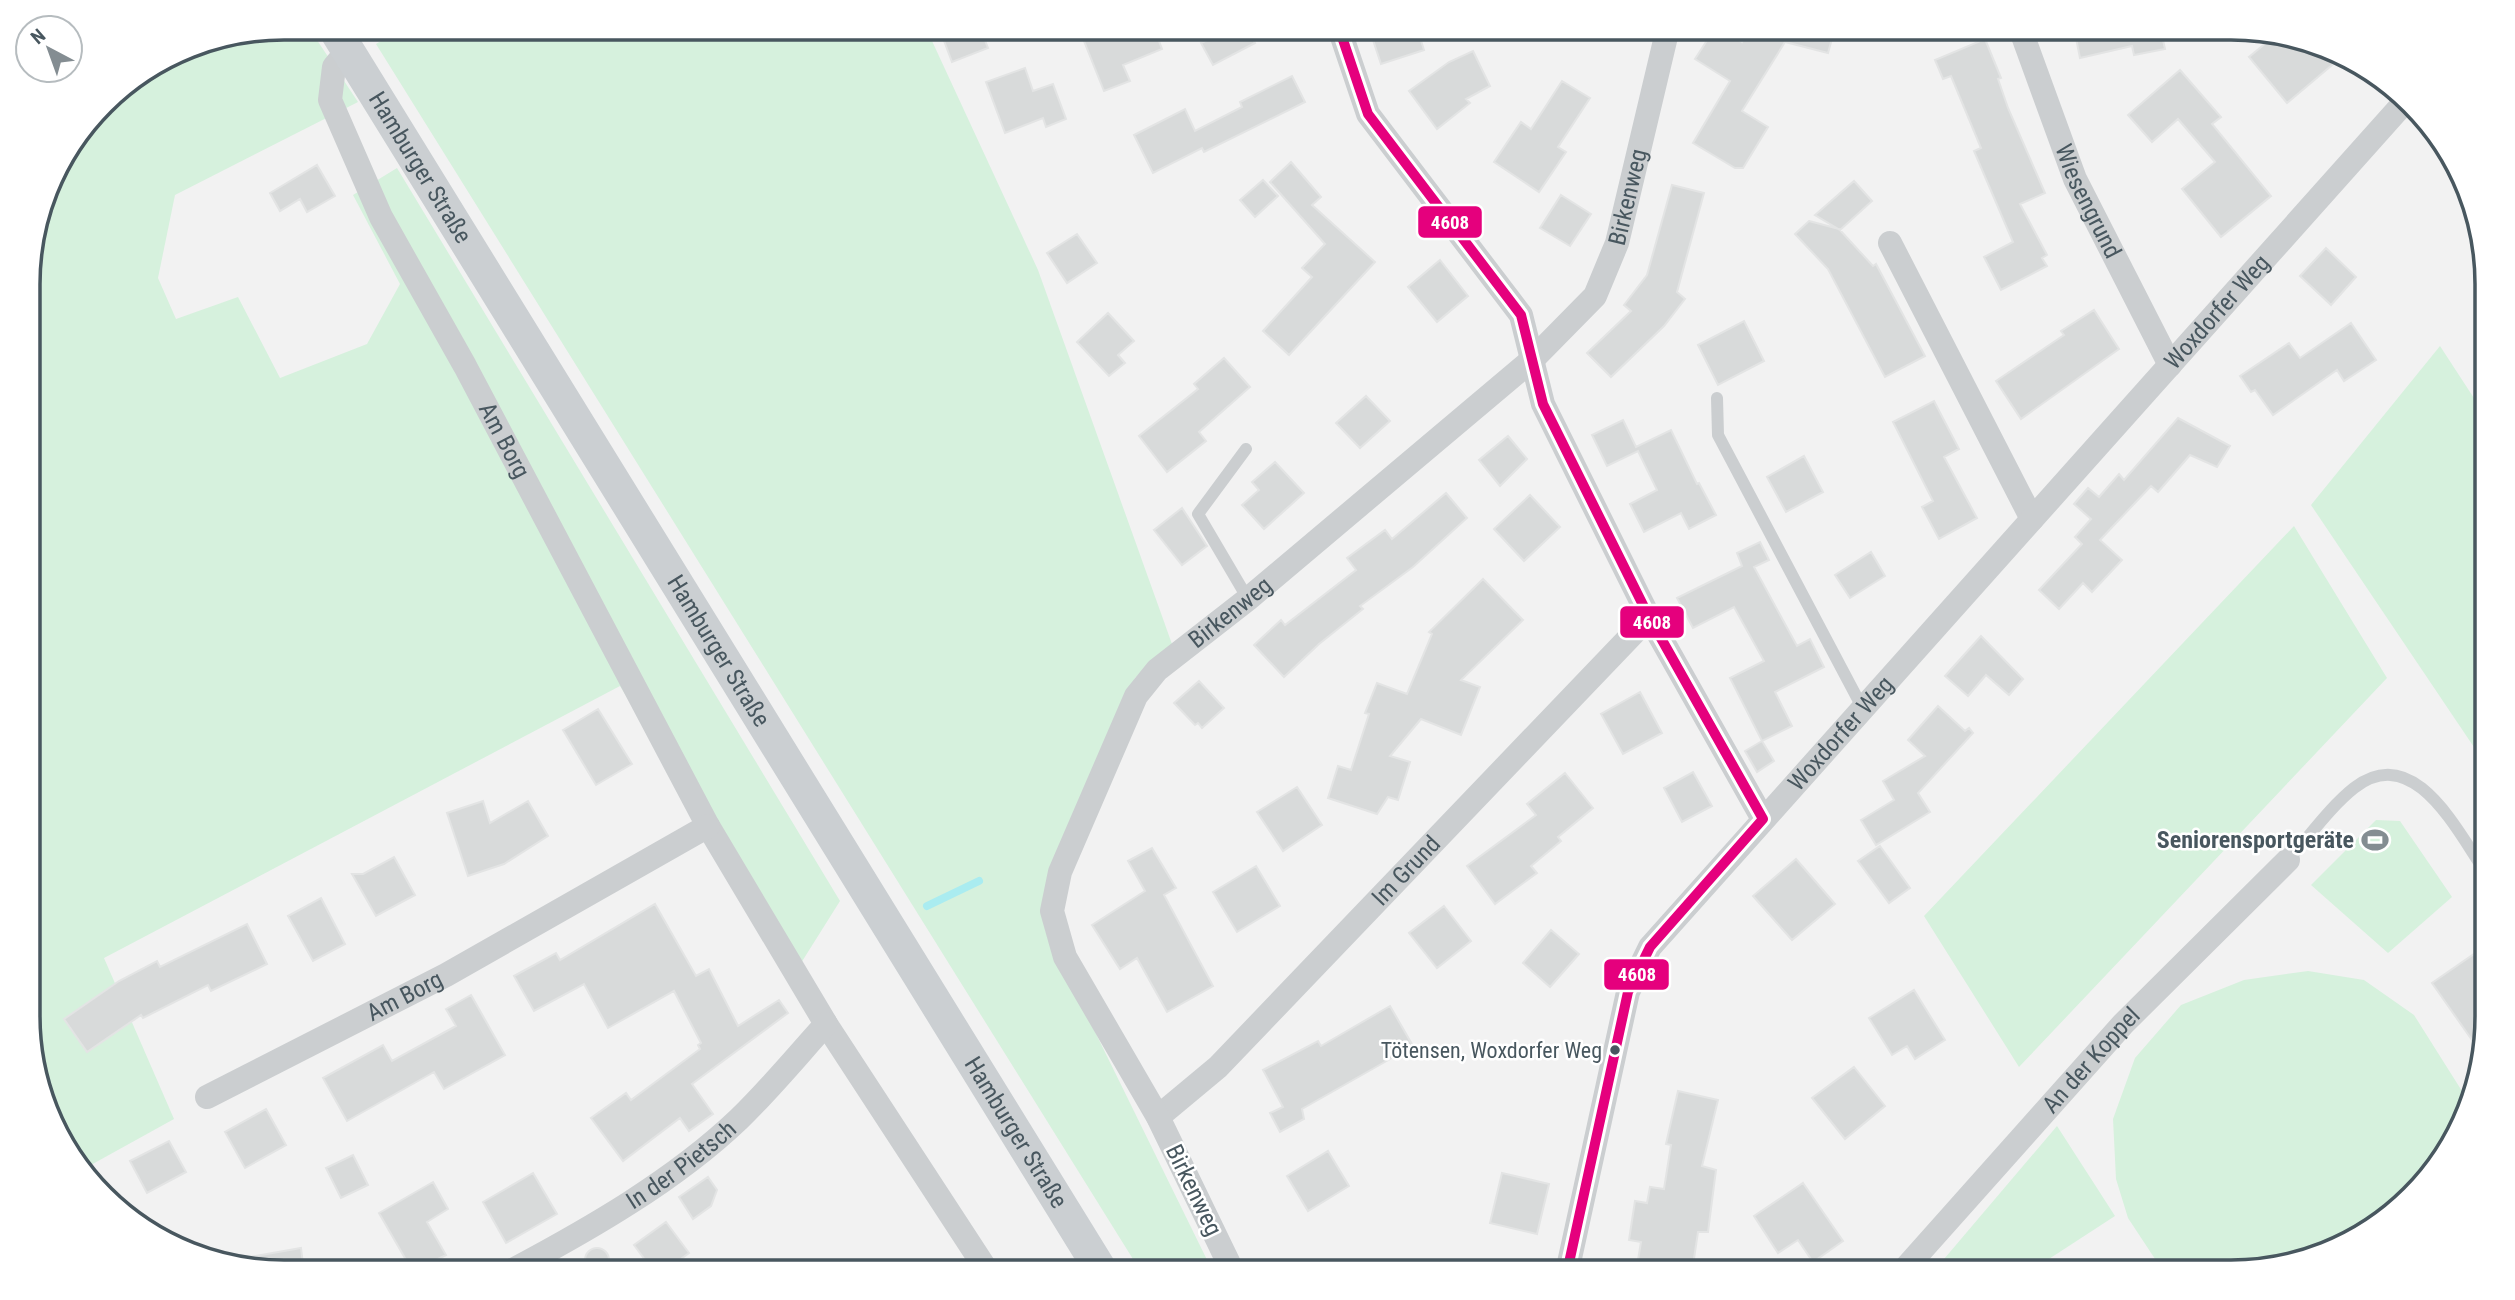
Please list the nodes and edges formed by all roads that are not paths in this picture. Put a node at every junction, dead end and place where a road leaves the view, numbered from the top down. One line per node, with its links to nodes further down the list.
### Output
1 (341, 40): 17 (street, Am Borg)
2 (342, 40): 27 (main road, Hamburger Straße)
3 (1343, 40): 8 (street)
4 (1665, 40): 8 (street, Birkenweg)
5 (2025, 40): 9 (street, Wiesengrund)
6 (2399, 108): 9 (street, Woxdorfer Weg)
7 (1890, 243): 12 (street)
8 (1534, 358): 13 (street, Birkenweg); 14 (street)
9 (2170, 365): 12 (street, Woxdorfer Weg)
10 (1717, 398): 15 (lane)
11 (1246, 449): 13 (lane)
12 (2032, 519): 15 (street, Woxdorfer Weg)
13 (1248, 599): 22 (street, Birkenweg)
14 (1648, 617): 16 (street); 22 (street, Im Grund)
15 (1862, 707): 16 (street, Woxdorfer Weg)
16 (1763, 818): 23 (street, Woxdorfer Weg)
17 (708, 826): 20 (street, Am Borg); 21 (street, Am Borg)
18 (2475, 857): 19 (lane)
19 (2288, 860): 24 (street, An der Koppel)
20 (826, 1024): 25 (street, In der Pietsch); 26 (street, Am Borg)
21 (207, 1097)
22 (1158, 1116): 28 (street, Birkenweg)
23 (1570, 1259)
24 (1913, 1259)
25 (531, 1260)
26 (980, 1260)
27 (1094, 1260)
28 (1227, 1260)

